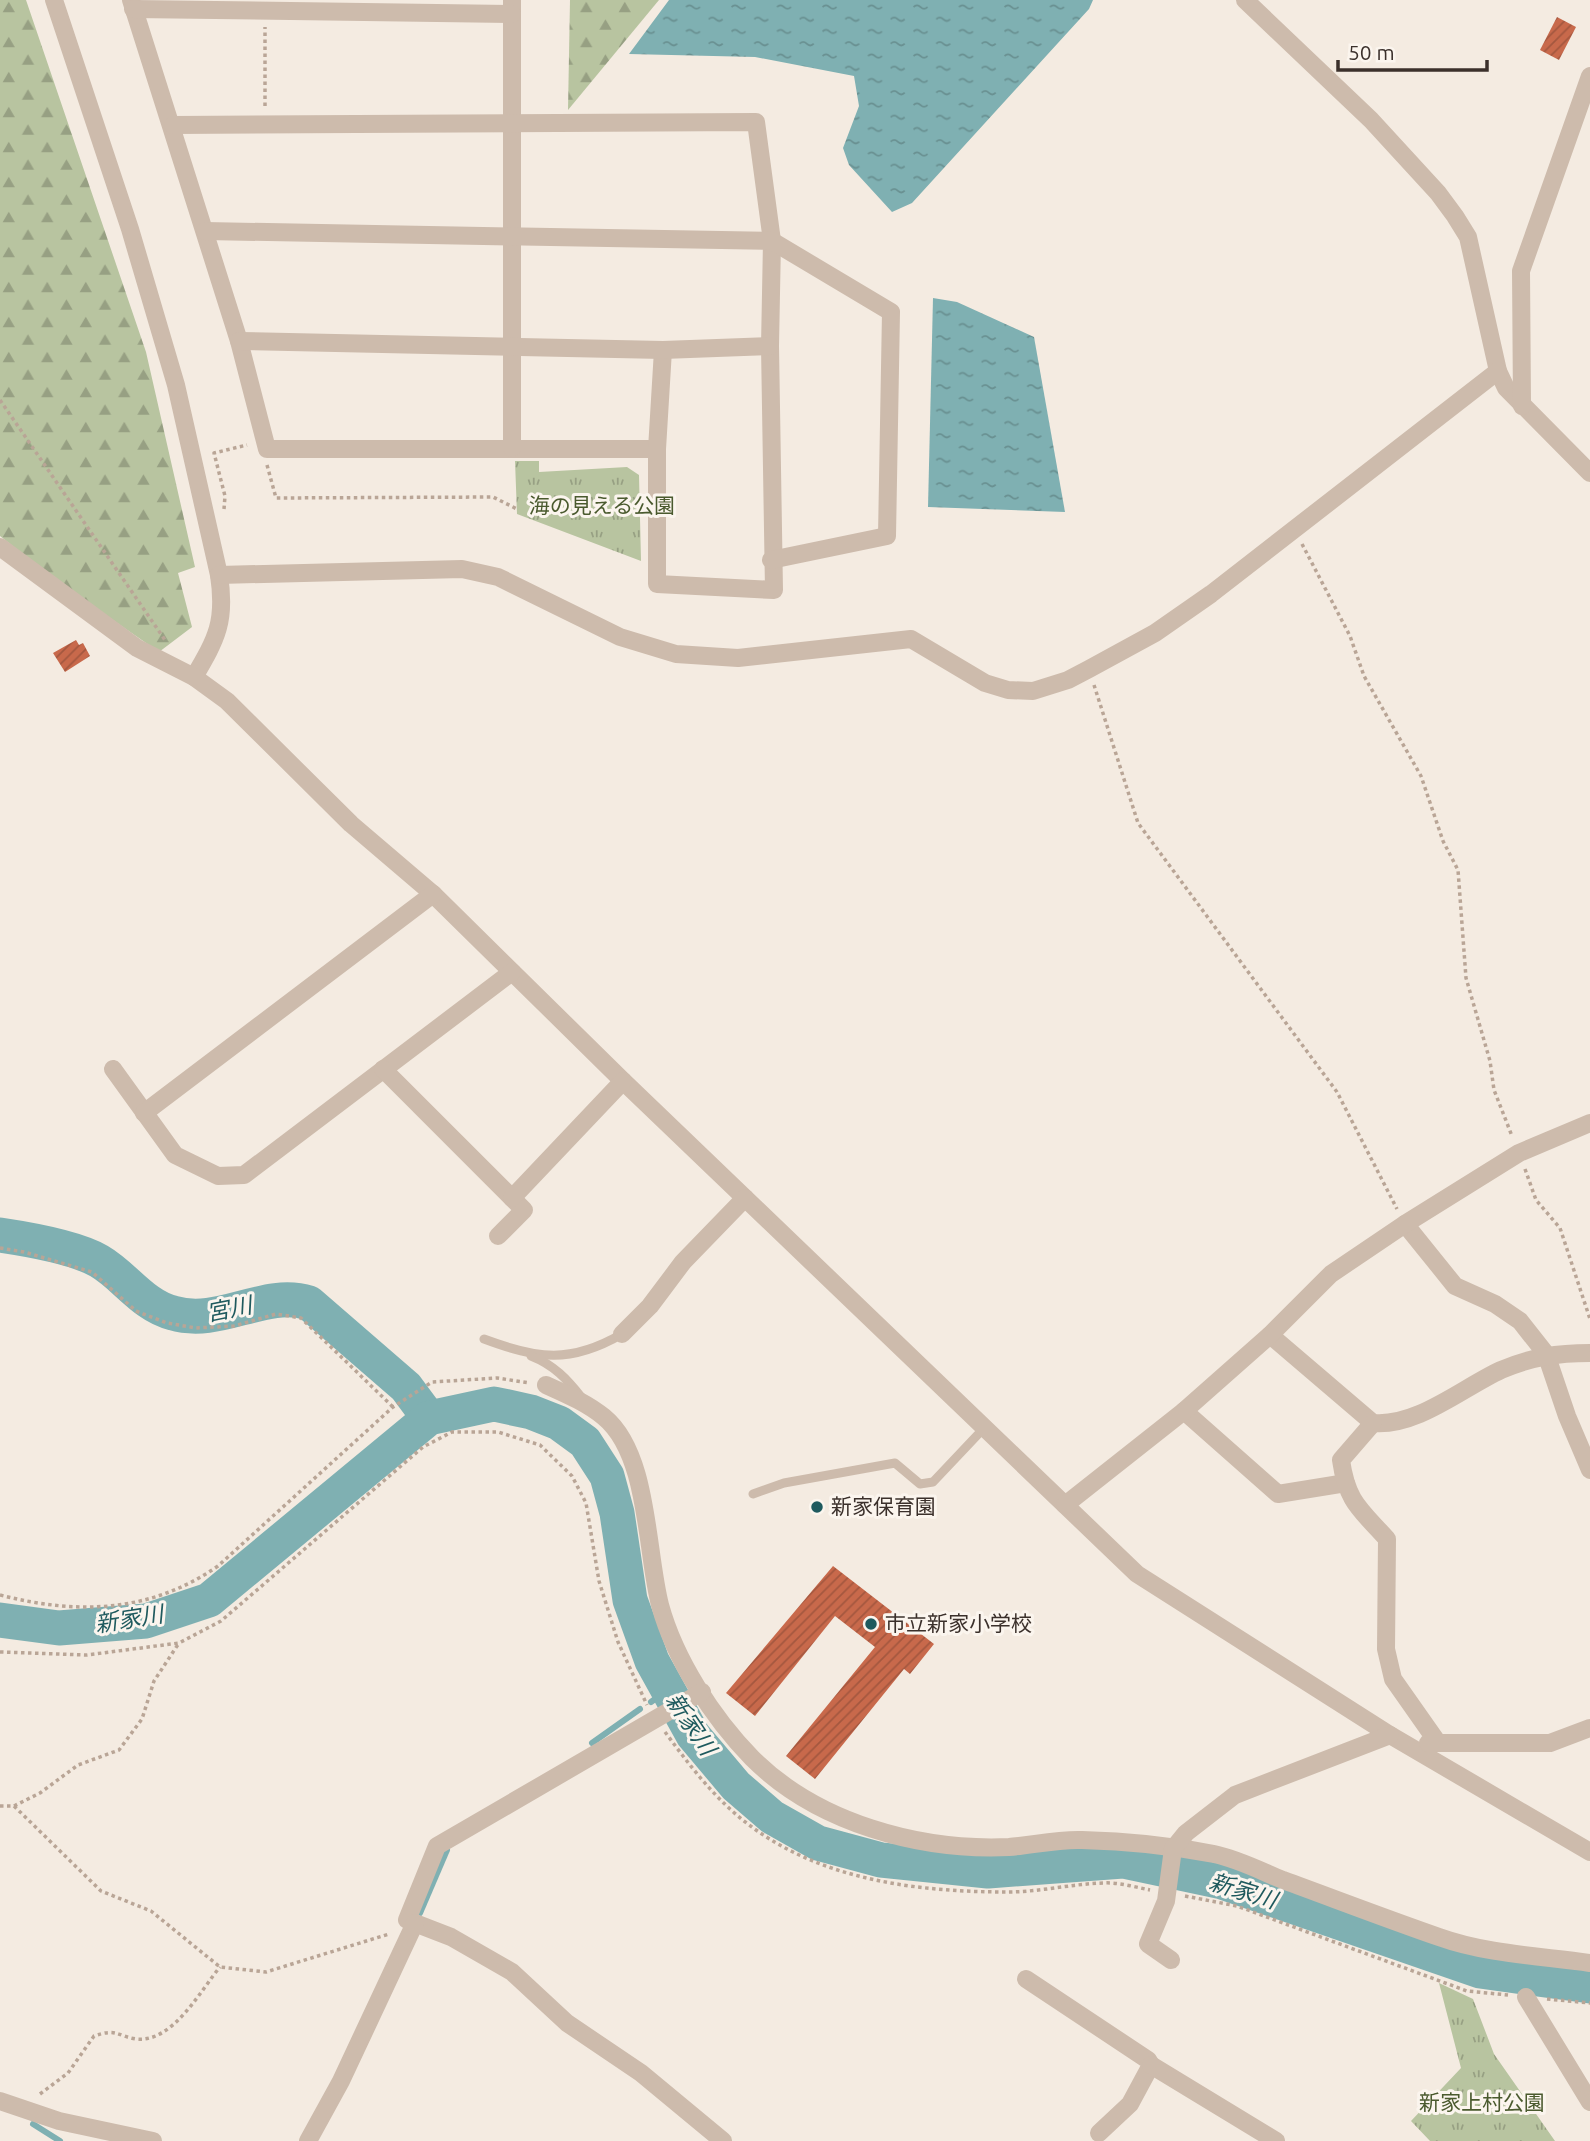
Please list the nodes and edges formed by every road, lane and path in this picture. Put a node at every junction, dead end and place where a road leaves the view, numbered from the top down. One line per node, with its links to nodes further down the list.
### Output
1 (54, 0): 29 (street)
2 (1245, 0): 17 (street)
3 (132, 4): 5 (street); 7 (street)
4 (512, 7): 5 (street); 9 (street)
5 (265, 10): 8 (path)
6 (1590, 76): 19 (street)
7 (173, 125): 8 (street); 10 (street)
8 (264, 125): 9 (street)
9 (512, 125): 11 (street); 12 (street)
10 (205, 231): 11 (street); 13 (street)
11 (511, 236): 12 (street); 14 (street)
12 (772, 241): 15 (street); 28 (street)
13 (239, 341): 14 (street); 20 (street)
14 (510, 346): 16 (street); 21 (street)
15 (770, 346): 16 (street); 28 (street)
16 (663, 350): 22 (street)
17 (1498, 371): 19 (street); 26 (street)
18 (0, 400): 30 (path)
19 (1522, 405): 23 (street)
20 (261, 445): 21 (street); 24 (path); 25 (path)
21 (512, 448): 22 (street)
22 (657, 449): 28 (street)
23 (1590, 473)
24 (225, 496)
25 (517, 509)
26 (1294, 530): 31 (street); 40 (path)
27 (0, 547): 32 (street)
28 (771, 559)
29 (219, 575): 31 (street); 32 (street)
30 (168, 645)
31 (1089, 669): 43 (path)
32 (194, 677): 33 (street)
33 (433, 894): 34 (street); 38 (street)
34 (512, 972): 36 (street); 37 (street)
35 (113, 1069): 38 (street)
36 (383, 1069): 38 (street); 41 (street)
37 (623, 1081): 41 (street); 42 (street)
38 (144, 1112)
39 (1590, 1124): 40 (street)
40 (1519, 1153): 43 (street); 46 (path)
41 (512, 1198): 44 (street)
42 (745, 1198): 47 (street); 58 (street)
43 (1405, 1224): 48 (street); 52 (street)
44 (498, 1236)
45 (0, 1248): 55 (path)
46 (1590, 1319)
47 (622, 1334): 51 (lane)
48 (1270, 1335): 56 (street); 57 (street)
49 (484, 1339): 51 (lane)
50 (1590, 1353): 52 (street)
51 (526, 1354): 54 (lane)
52 (1546, 1354): 57 (street); 59 (street)
53 (546, 1385): 54 (street); 55 (path)
54 (587, 1405): 66 (street)
55 (393, 1407): 63 (path)
56 (1184, 1411): 60 (street); 62 (street)
57 (1373, 1423): 60 (street)
58 (985, 1427): 61 (lane); 62 (street)
59 (1589, 1467)
60 (1346, 1483): 70 (street)
61 (753, 1494)
62 (1065, 1505): 69 (street)
63 (0, 1595)
64 (179, 1643): 65 (path); 67 (path); 72 (path)
65 (0, 1652)
66 (702, 1692): 67 (street); 73 (street)
67 (655, 1719): 76 (street)
68 (1590, 1728): 70 (street)
69 (1396, 1739): 70 (street); 73 (street); 74 (street)
70 (1438, 1743)
71 (0, 1806): 72 (path)
72 (14, 1806): 79 (path)
73 (1173, 1849): 75 (street); 78 (street)
74 (1590, 1852)
75 (1166, 1897): 77 (street); 81 (path)
76 (411, 1921): 79 (path); 89 (street); 90 (street)
77 (1171, 1960)
78 (1590, 1963)
79 (220, 1967): 86 (path)
80 (1027, 1979): 83 (street)
81 (1526, 1997): 82 (path); 85 (street)
82 (1590, 2003)
83 (1151, 2065): 87 (street); 91 (street)
84 (0, 2101): 86 (street)
85 (1590, 2102)
86 (22, 2108): 88 (street)
87 (1099, 2133)
88 (153, 2141)
89 (309, 2141)
90 (723, 2141)
91 (1276, 2141)

